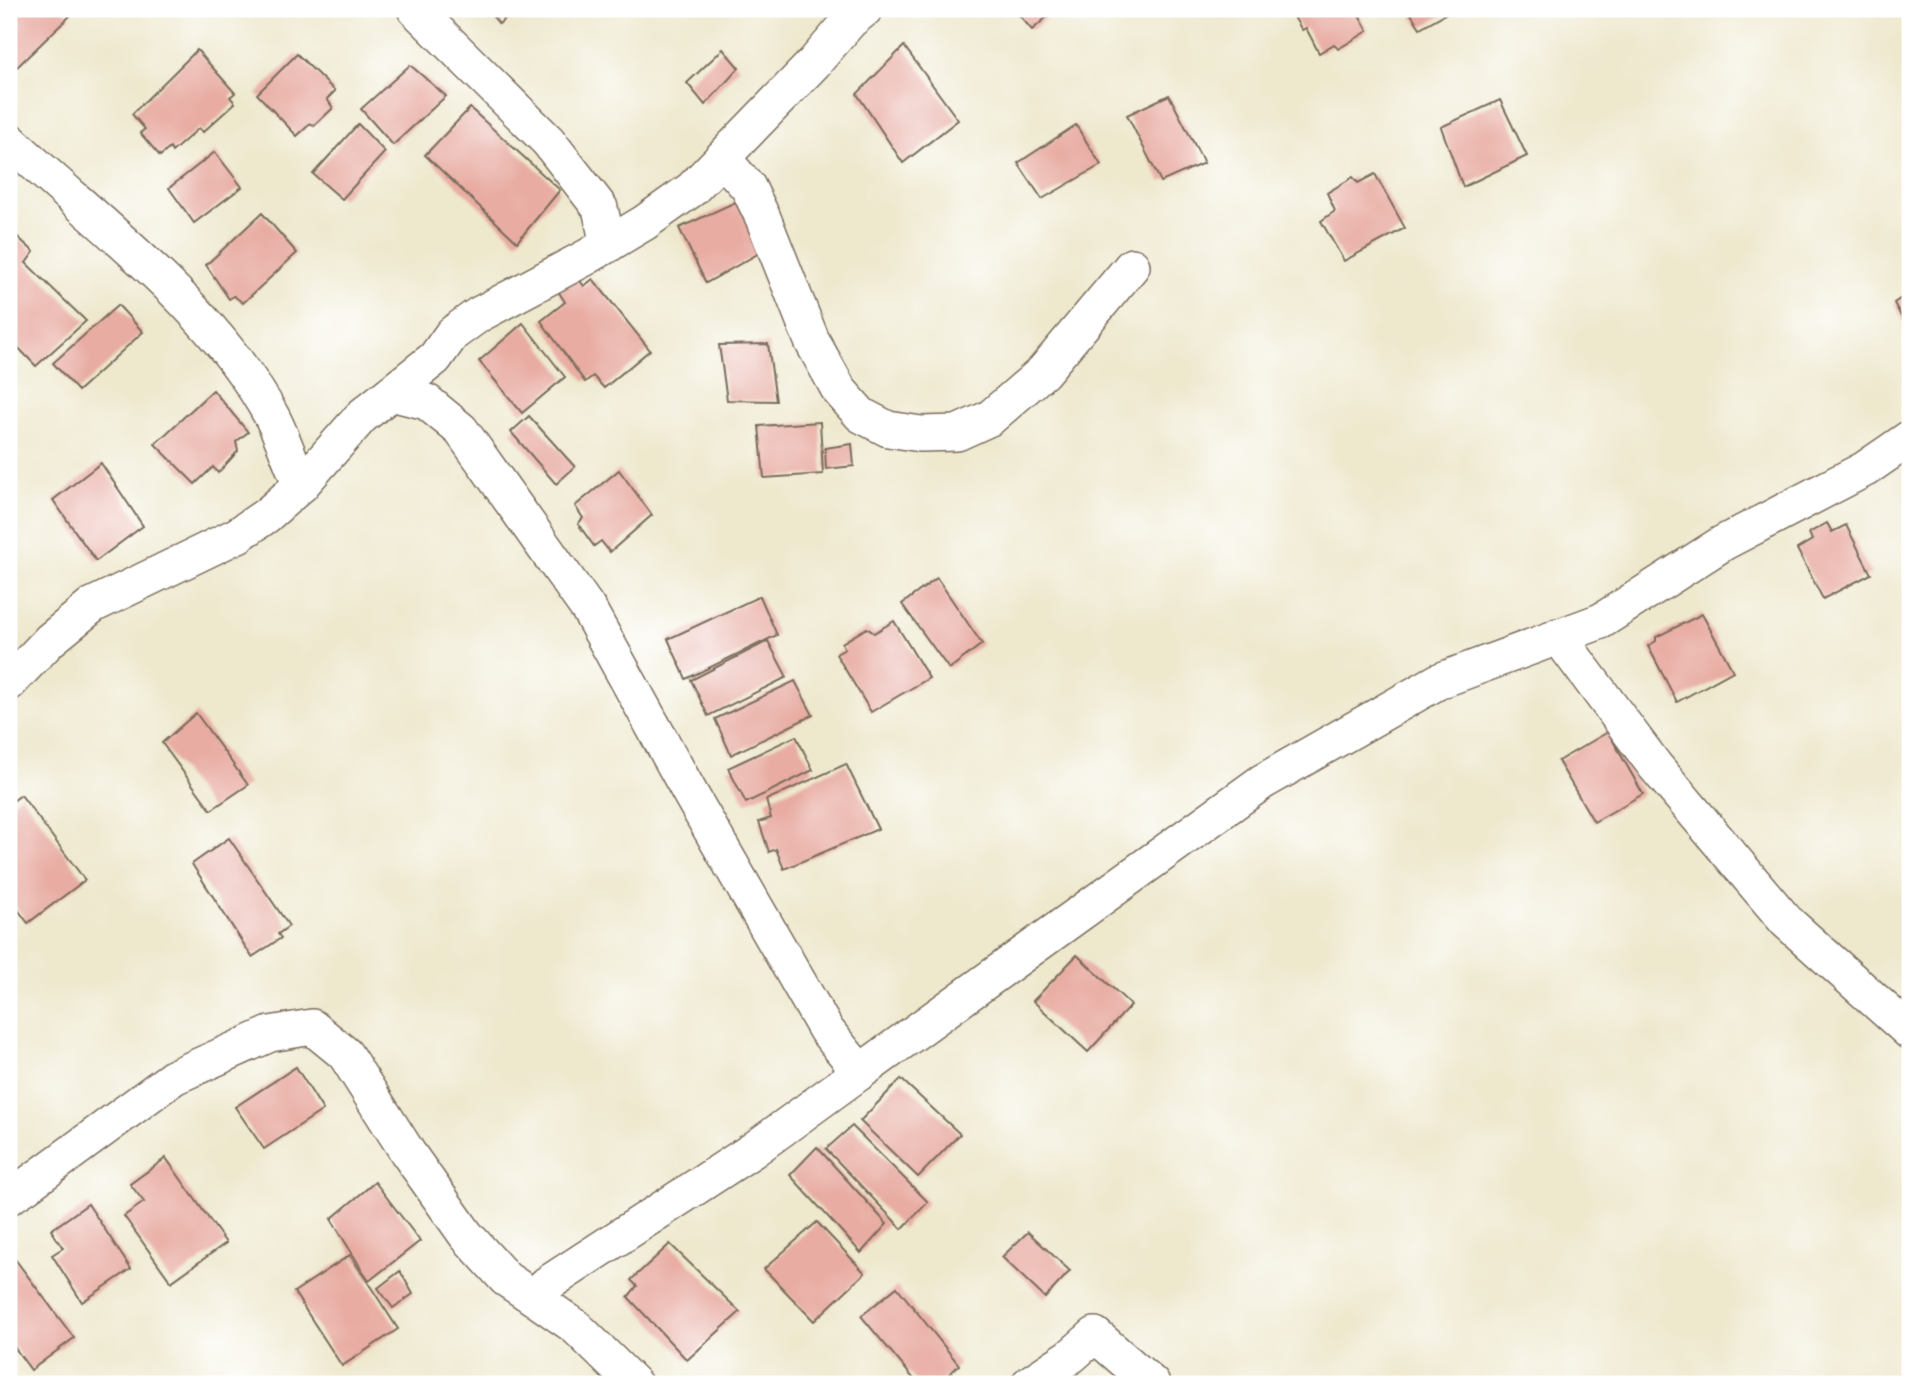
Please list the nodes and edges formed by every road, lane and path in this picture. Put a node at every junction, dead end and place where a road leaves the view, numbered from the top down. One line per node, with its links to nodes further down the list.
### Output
1 (415, 9): 5 (street)
2 (865, 9): 4 (street)
3 (9, 140): 9 (street)
4 (723, 159): 5 (street); 6 (street)
5 (608, 245): 7 (street)
6 (1132, 267)
7 (391, 394): 9 (street); 13 (street)
8 (1910, 438): 10 (street)
9 (301, 485): 11 (street)
10 (1558, 636): 12 (street); 13 (street)
11 (9, 683)
12 (1910, 1032)
13 (860, 1073): 15 (street)
14 (9, 1197): 15 (street)
15 (533, 1297): 16 (street)
16 (634, 1384)
17 (1029, 1384): 18 (street)
18 (1153, 1384)

